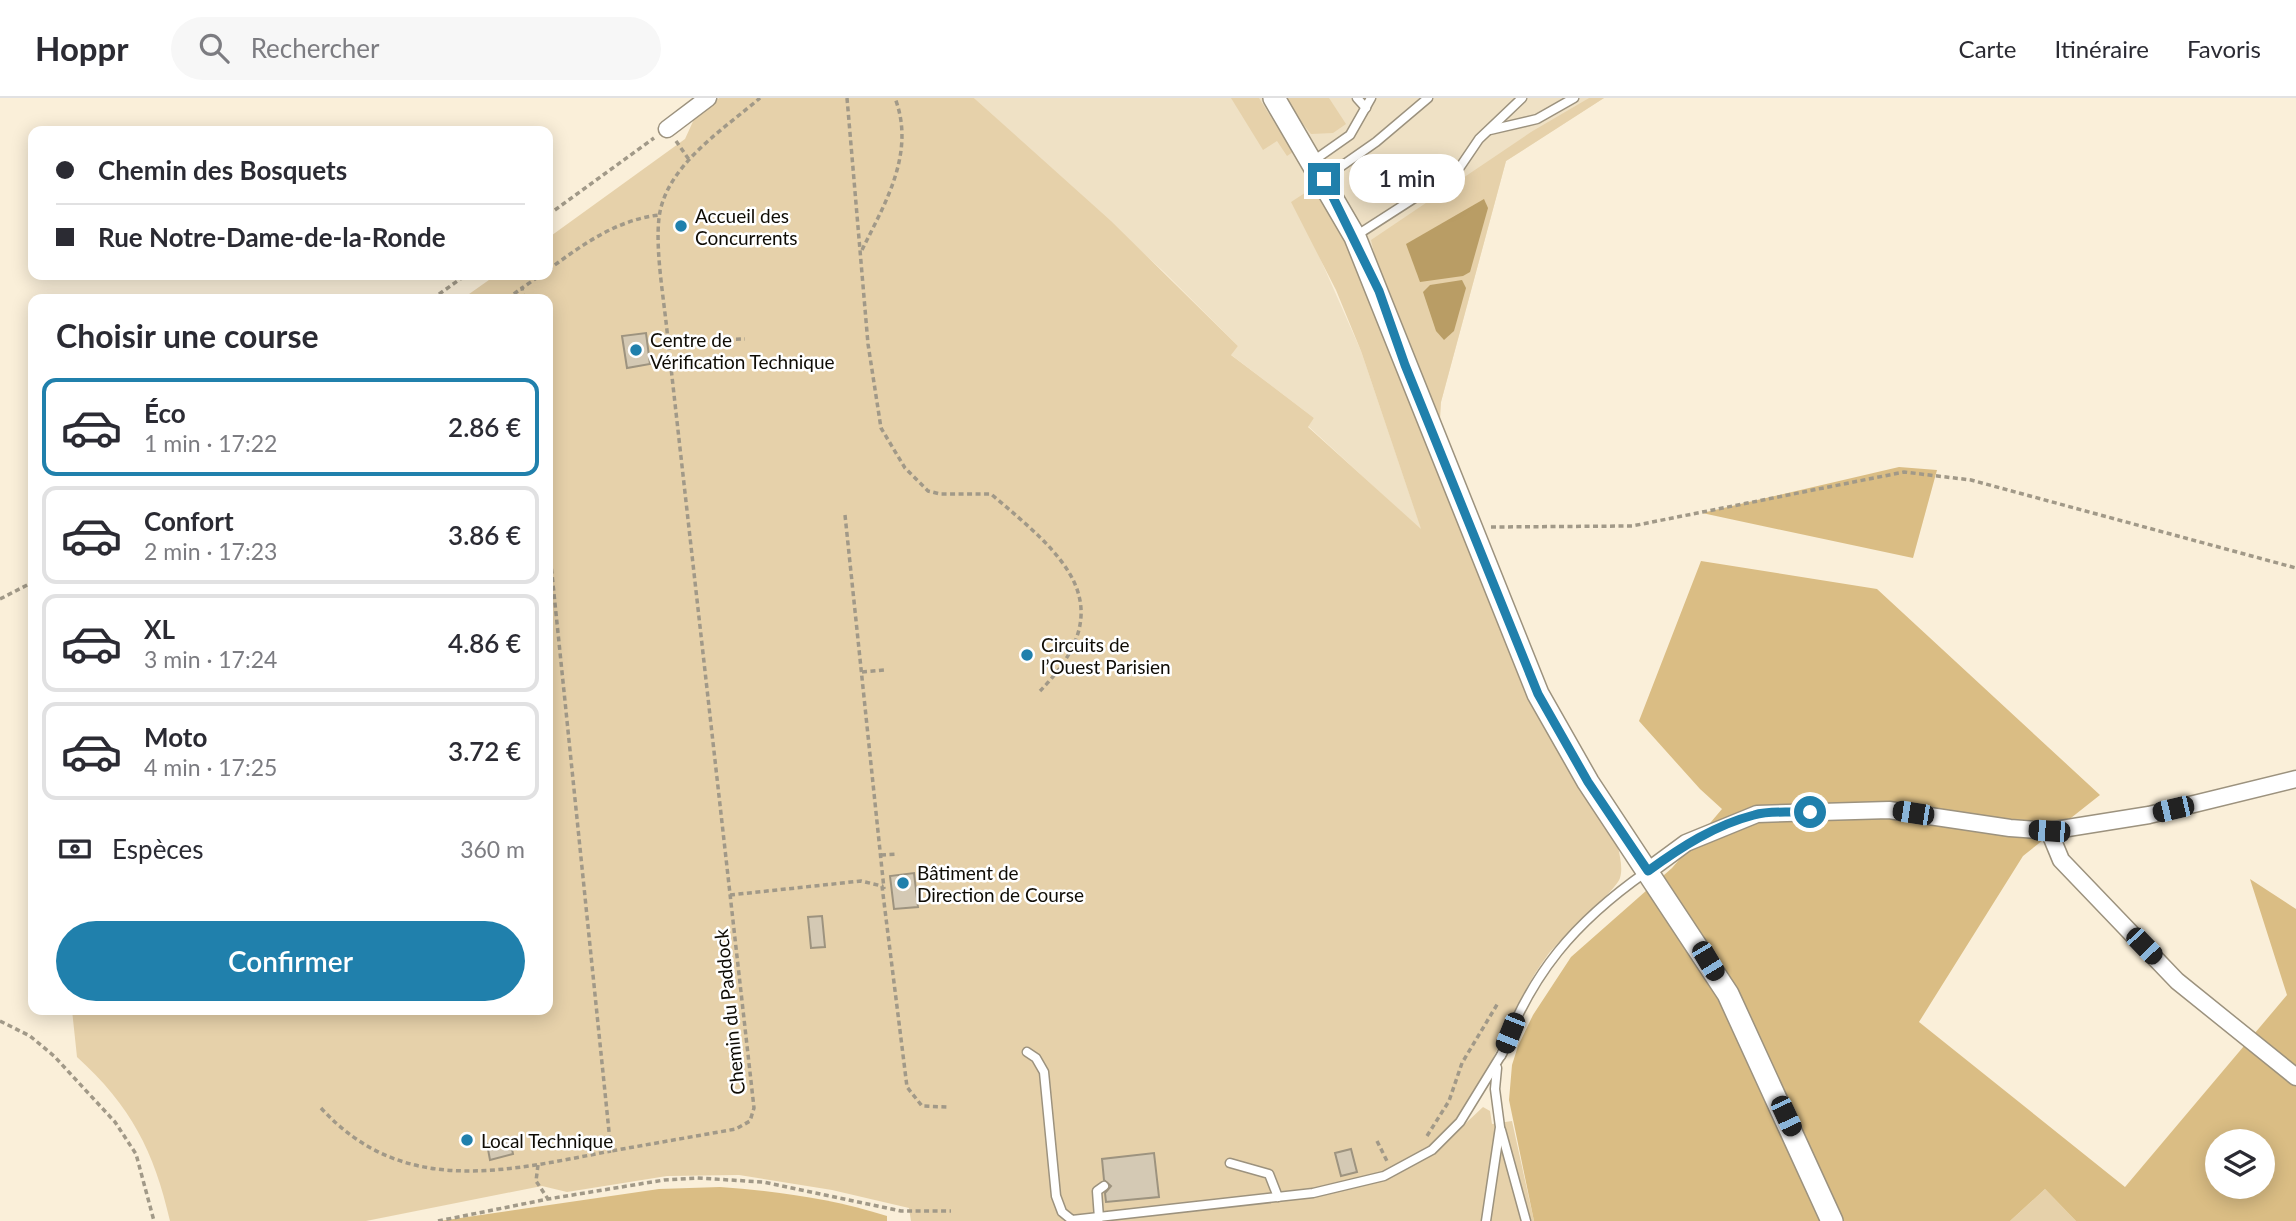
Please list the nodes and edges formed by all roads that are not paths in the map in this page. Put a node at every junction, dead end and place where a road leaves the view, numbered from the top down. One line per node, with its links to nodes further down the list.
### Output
1 (708, 98): 9 (street)
2 (1274, 98): 11 (main road)
3 (1357, 98): 8 (lane)
4 (1371, 98): 8 (lane)
5 (1428, 98): 11 (lane)
6 (1522, 98): 10 (lane)
7 (1574, 98): 10 (lane)
8 (1366, 108): 11 (lane)
9 (667, 129)
10 (1487, 131): 12 (lane)
11 (1318, 170): 12 (main road)
12 (1355, 237): 15 (main road)
13 (2296, 779): 14 (street)
14 (2049, 831): 15 (street); 18 (street)
15 (1648, 871): 17 (lane); 26 (main road)
16 (1027, 1052): 23 (lane)
17 (1503, 1052): 19 (lane); 22 (lane)
18 (2296, 1077)
19 (1500, 1127): 24 (lane); 25 (lane)
20 (1230, 1163): 22 (lane)
21 (1104, 1186): 23 (lane)
22 (1278, 1197): 23 (lane)
23 (1100, 1218)
24 (1486, 1221)
25 (1526, 1221)
26 (1832, 1221)

